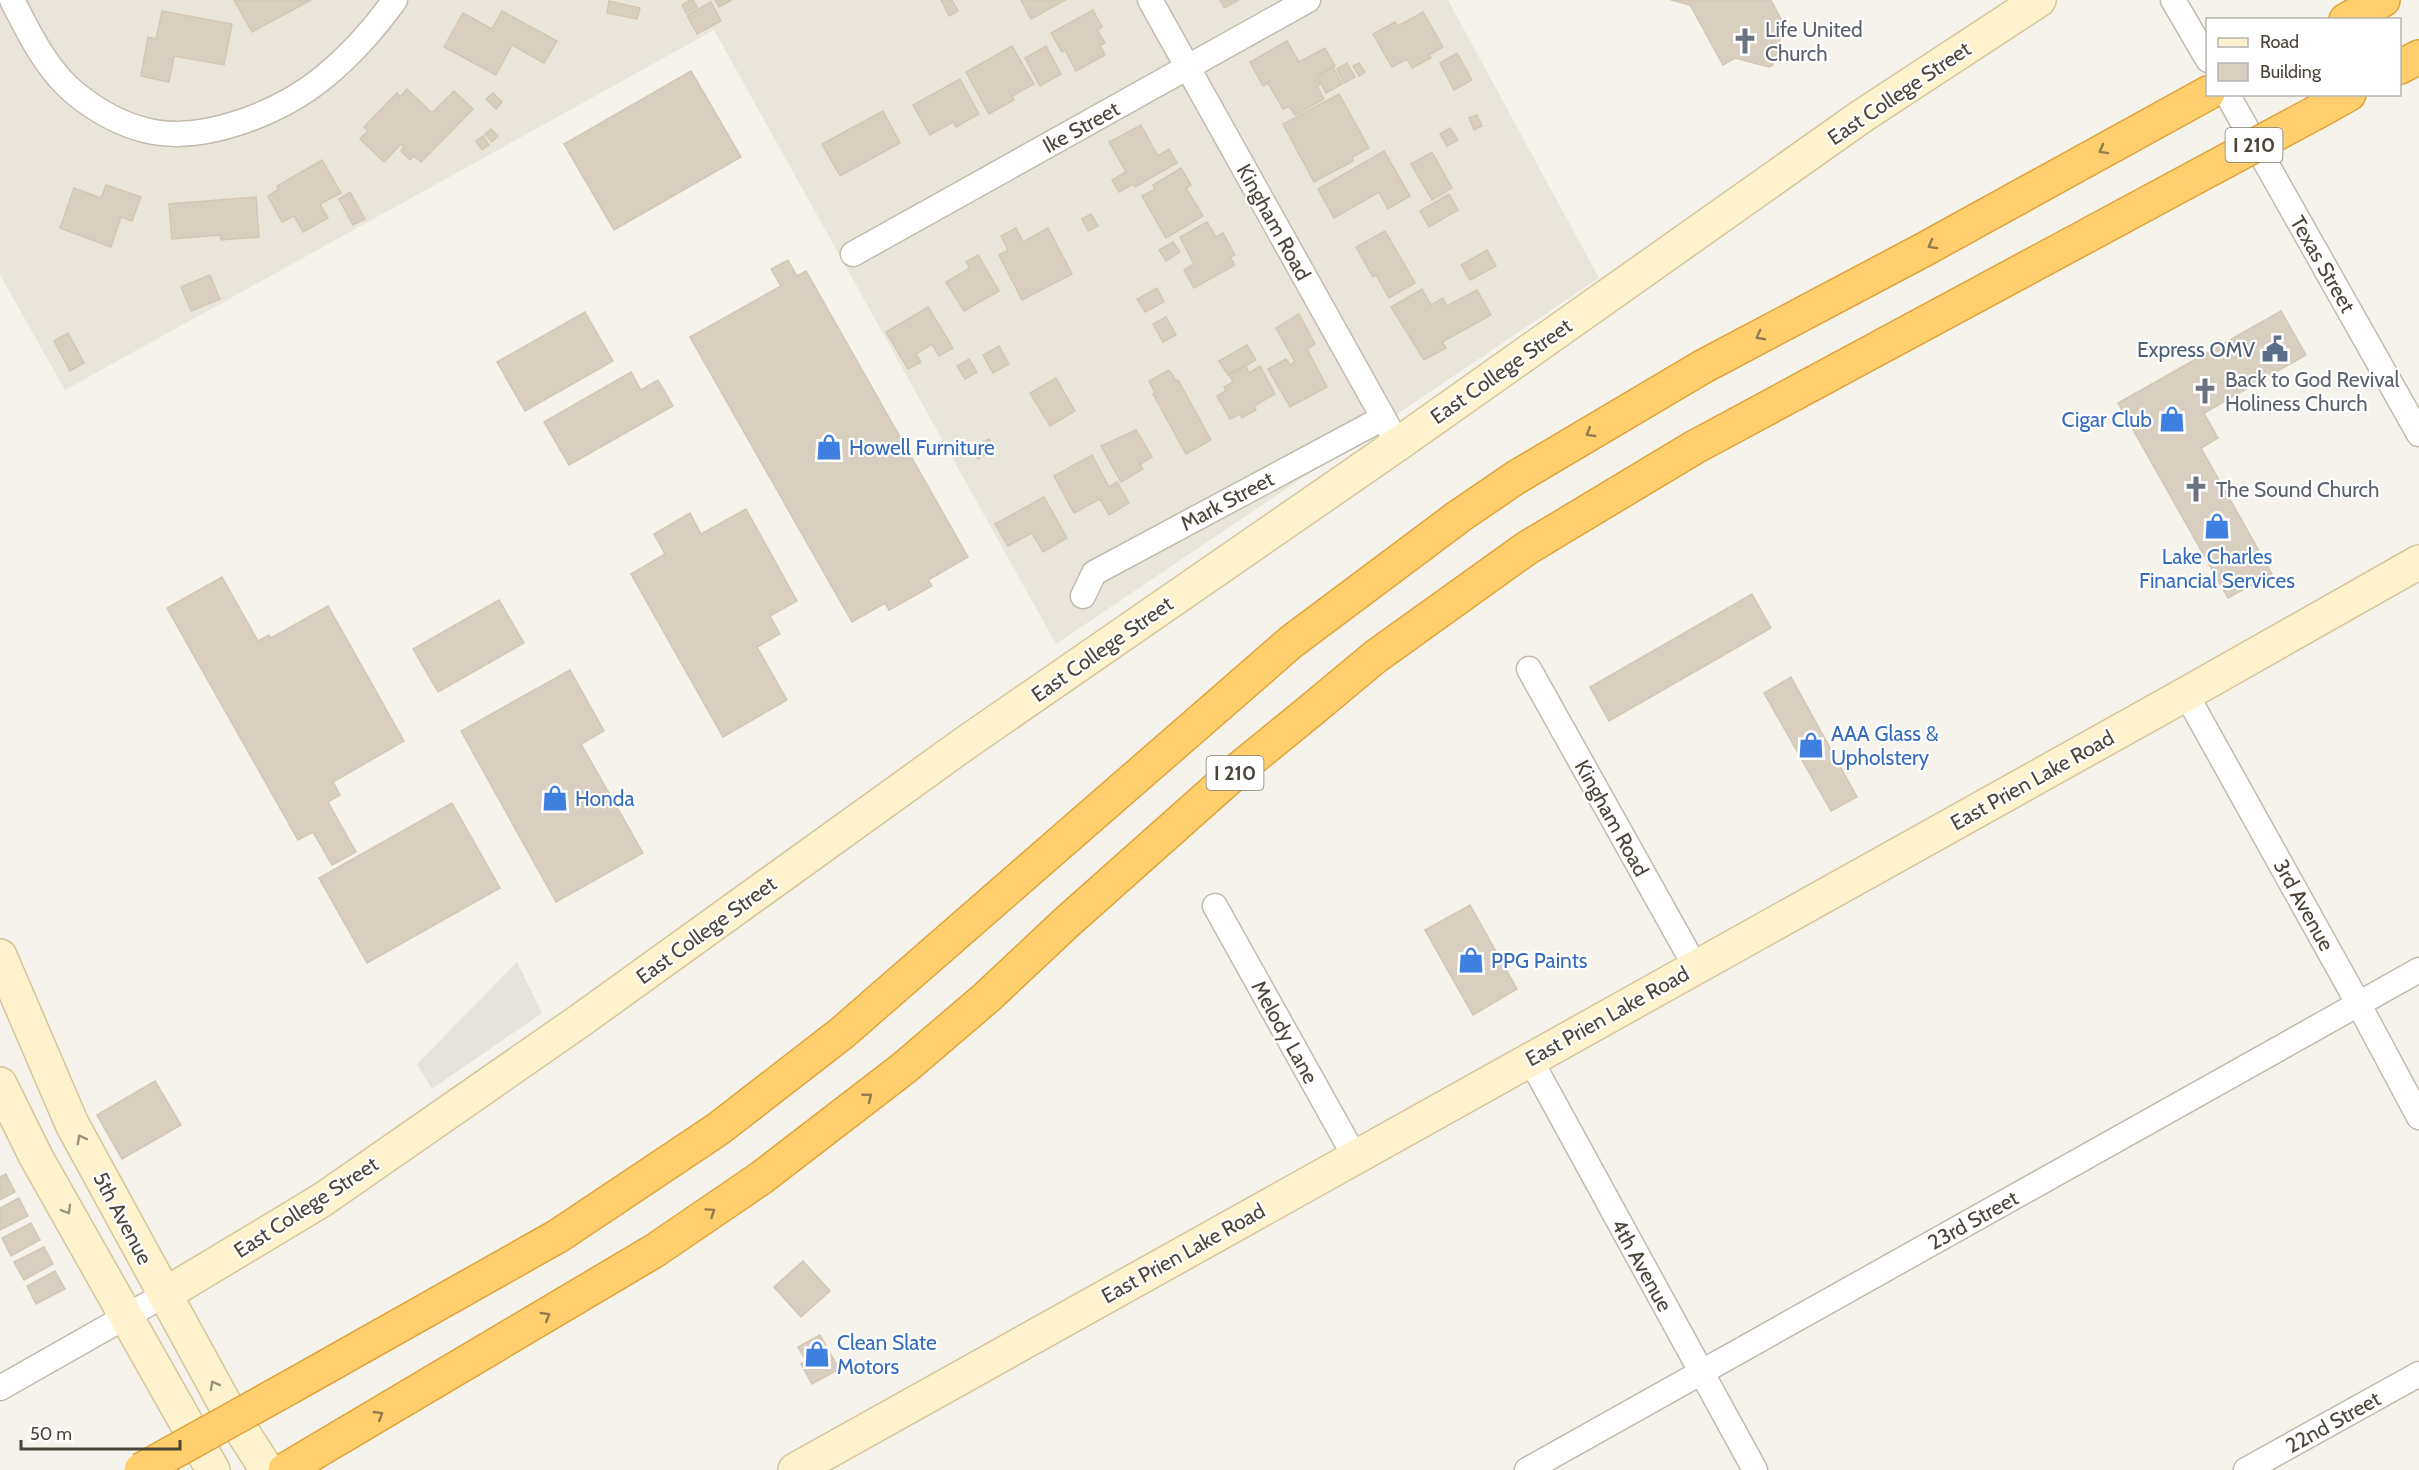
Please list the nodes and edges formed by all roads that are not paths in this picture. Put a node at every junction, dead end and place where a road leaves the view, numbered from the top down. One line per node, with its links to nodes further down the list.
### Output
1 (12, 0): 2 (street)
2 (395, 0)
3 (1150, 0): 12 (street, Kingham Road)
4 (1308, 0): 12 (street, Ike Street)
5 (2039, 0): 17 (street, East College Street)
6 (2173, 0): 9 (street)
7 (2383, 0): 8 (highway)
8 (2350, 18)
9 (2206, 57)
10 (2419, 57): 11 (highway)
11 (2401, 66)
12 (1188, 68): 16 (street, Ike Street); 17 (street, Kingham Road)
13 (2206, 94): 37 (highway, I 210, one-way to 37, bridge)
14 (2228, 96): 18 (street, Texas Street)
15 (2345, 96): 40 (highway, I 210, one-way to 15, bridge)
16 (853, 254)
17 (1390, 431): 20 (street, Mark Street); 32 (street, East College Street)
18 (2419, 434)
19 (2419, 562): 22 (street, East Prien Lake Road)
20 (1083, 596)
21 (1529, 669): 25 (street, Kingham Road)
22 (2186, 694): 25 (street, East Prien Lake Road); 27 (street, 3rd Avenue)
23 (1215, 906): 31 (street, Melody Lane)
24 (0, 956): 32 (street, 5th Avenue, one-way to 24)
25 (1695, 966): 28 (street, East Prien Lake Road)
26 (2419, 970): 27 (street, 23rd Street)
27 (2358, 1003): 30 (street, 3rd Avenue); 34 (street, 23rd Street)
28 (1530, 1059): 31 (street, East Prien Lake Road); 34 (street, 4th Avenue)
29 (0, 1084): 33 (street, 5th Avenue, one-way to 33)
30 (2419, 1117)
31 (1355, 1157): 41 (street, East Prien Lake Road)
32 (164, 1295): 33 (street); 39 (street, 5th Avenue, one-way to 32)
33 (128, 1316): 36 (street); 38 (street, 5th Avenue)
34 (1702, 1372): 42 (street, 23rd Street); 43 (street, 4th Avenue)
35 (2419, 1374): 44 (street, 22nd Street)
36 (0, 1388)
37 (141, 1470)
38 (213, 1470)
39 (267, 1470)
40 (285, 1470)
41 (795, 1470)
42 (1527, 1470)
43 (1755, 1470)
44 (2246, 1470)

